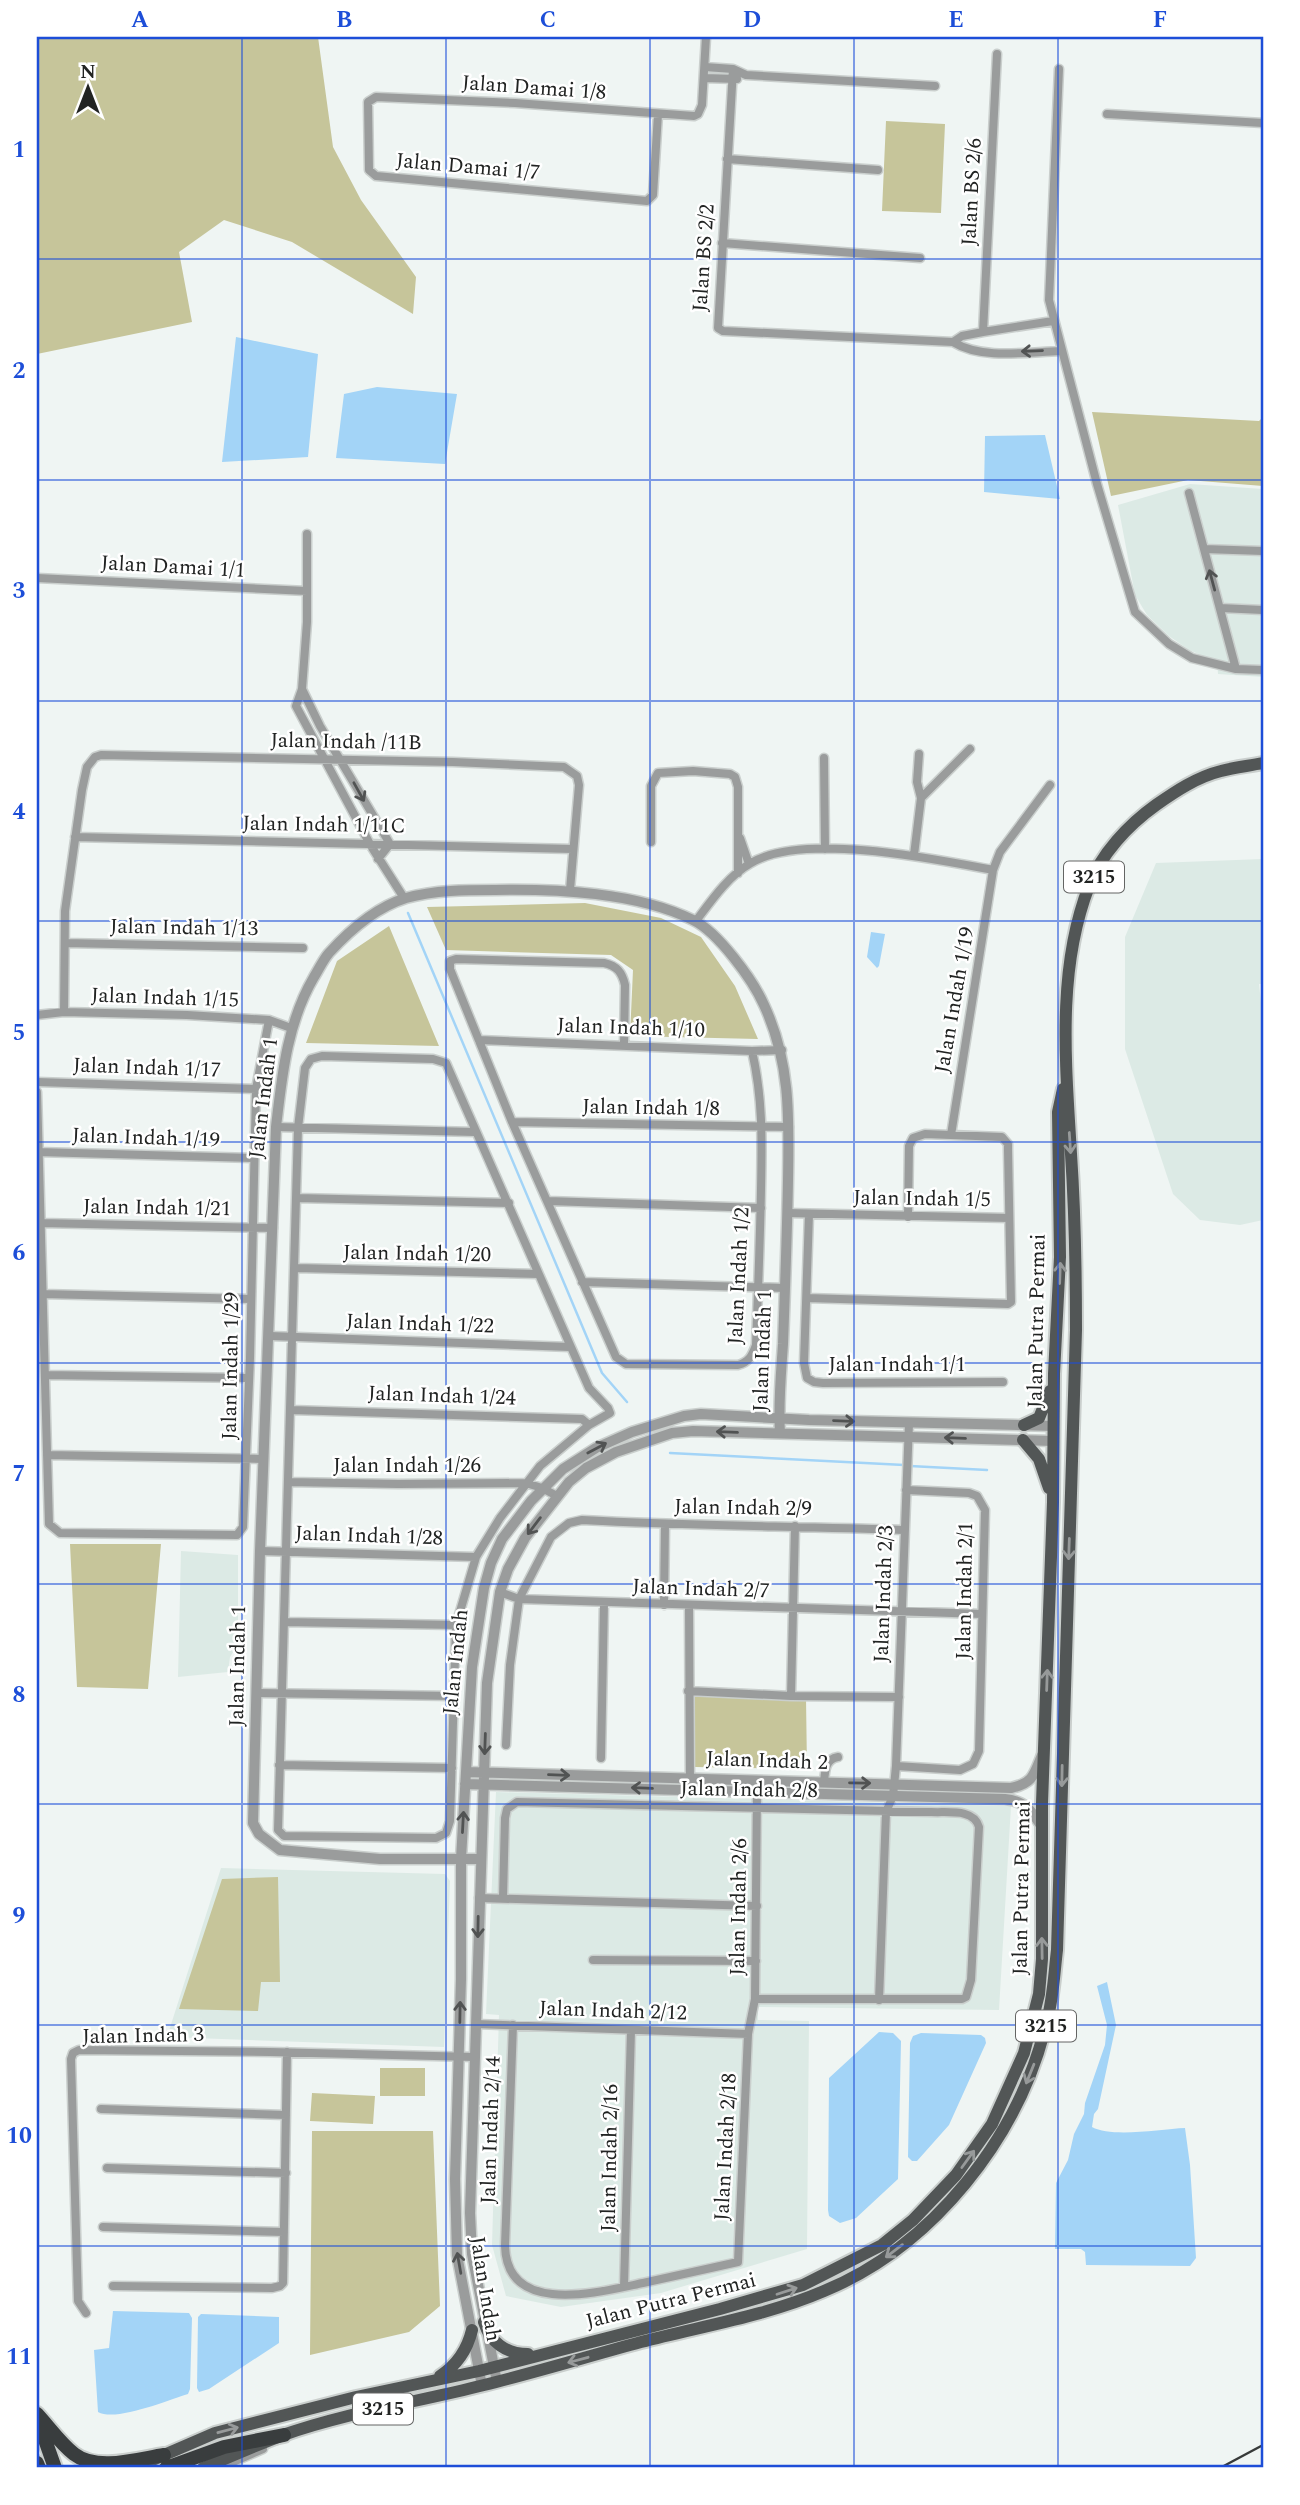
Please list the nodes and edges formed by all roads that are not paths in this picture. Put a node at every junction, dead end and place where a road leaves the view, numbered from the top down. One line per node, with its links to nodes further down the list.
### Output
1 (706, 37): 3 (street)
2 (997, 54): 19 (street, Jalan BS 2/6)
3 (705, 66): 4 (street); 7 (street)
4 (733, 69): 6 (street); 8 (street, Jalan BS 2/2)
5 (1059, 69): 18 (street)
6 (746, 75): 8 (street); 9 (street)
7 (704, 78): 8 (street); 11 (street, Jalan Damai 1/8)
8 (732, 80): 14 (street, Jalan BS 2/2)
9 (935, 86)
10 (371, 99): 11 (street, Jalan Damai 1/8); 11 (street, Jalan Damai 1/7)
11 (658, 114)
12 (1107, 114): 13 (street)
13 (1263, 123)
14 (727, 159): 15 (street); 16 (street, Jalan BS 2/2)
15 (878, 170)
16 (722, 243): 17 (street); 20 (street, Jalan BS 2/2)
17 (920, 258)
18 (1054, 321): 19 (street); 21 (street)
19 (984, 332): 20 (street)
20 (953, 342): 21 (street, one-way to 20)
21 (1060, 351): 30 (street)
22 (1189, 493): 24 (street)
23 (307, 534): 27 (street)
24 (1204, 549): 25 (street); 28 (street, one-way to 24)
25 (1263, 551)
26 (37, 578): 27 (street, Jalan Damai 1/1)
27 (307, 591): 32 (street)
28 (1220, 608): 29 (street); 30 (street)
29 (1263, 610)
30 (1236, 669): 31 (street)
31 (1263, 670)
32 (302, 689): 36 (street); 37 (street)
33 (970, 749): 40 (street)
34 (919, 754): 40 (street)
35 (824, 758): 47 (street)
36 (324, 761): 37 (street, Jalan Indah /11B); 42 (street, Jalan Indah /11B); 45 (street)
37 (342, 761): 44 (street, one-way to 44); 46 (street, Jalan Indah /11B)
38 (1260, 765): 66 (main road, Jalan Putra Permai / 3215)
39 (1050, 785): 51 (street, Jalan Indah 1/19)
40 (920, 798): 48 (street)
41 (738, 832): 43 (street); 50 (street); 52 (street)
42 (75, 837): 45 (street, Jalan Indah 1/11C); 56 (street)
43 (651, 842)
44 (390, 844): 45 (street, Jalan Indah 1/11C); 46 (street, Jalan Indah 1/11C); 49 (street)
45 (370, 846): 49 (street)
46 (573, 849): 53 (street)
47 (825, 849): 48 (street); 50 (street)
48 (914, 855): 51 (street)
49 (378, 859): 54 (street)
50 (749, 864): 52 (street)
51 (993, 870): 76 (street, Jalan Indah 1/19)
52 (738, 873): 55 (street)
53 (570, 890): 54 (street, Jalan Indah 1); 55 (street, Jalan Indah 1)
54 (404, 898): 61 (street, Jalan Indah 1)
55 (696, 921): 64 (street, Jalan Indah 1)
56 (65, 943): 57 (street, Jalan Indah 1/13); 58 (street)
57 (303, 948)
58 (64, 1012): 59 (street, Jalan Indah 1/15); 60 (street, Jalan Indah 1/15)
59 (37, 1015)
60 (269, 1020): 61 (street, Jalan Indah 1/15); 68 (street, Jalan Indah 1/29)
61 (291, 1028): 71 (street, Jalan Indah 1)
62 (479, 1040): 63 (street, Jalan Indah 1/10); 63 (street); 70 (street)
63 (624, 1045): 65 (street, Jalan Indah 1/10)
64 (782, 1050): 65 (street, Jalan Indah 1/10); 73 (street, Jalan Indah 1)
65 (752, 1051): 72 (street, Jalan Indah 1/2)
66 (1066, 1075): 101 (main road, Jalan Putra Permai / 3215, one-way to 66); 104 (main road, Jalan Putra Permai / 3215, one-way to 104)
67 (37, 1082): 68 (street, Jalan Indah 1/17)
68 (256, 1089): 78 (street, Jalan Indah 1/29)
69 (37, 1092): 77 (street)
70 (512, 1122): 72 (street, Jalan Indah 1/8); 80 (street)
71 (276, 1127): 74 (street); 89 (street, Jalan Indah 1)
72 (762, 1127): 73 (street, Jalan Indah 1/8); 82 (street, Jalan Indah 1/2)
73 (789, 1127): 83 (street, Jalan Indah 1)
74 (299, 1128): 75 (street); 75 (street); 79 (street)
75 (475, 1132): 81 (street)
76 (951, 1135): 85 (street); 86 (street, Jalan Indah 1/5)
77 (38, 1152): 78 (street, Jalan Indah 1/19); 87 (street)
78 (253, 1158): 88 (street, Jalan Indah 1/29)
79 (297, 1198): 81 (street); 90 (street)
80 (548, 1201): 82 (street); 92 (street)
81 (509, 1203): 91 (street)
82 (761, 1208): 93 (street, Jalan Indah 1/2)
83 (787, 1213): 84 (street, Jalan Indah 1/5); 94 (street, Jalan Indah 1)
84 (809, 1214): 85 (street, Jalan Indah 1/5); 97 (street)
85 (908, 1217): 86 (street, Jalan Indah 1/5)
86 (1009, 1218): 97 (street)
87 (40, 1223): 88 (street, Jalan Indah 1/21); 95 (street)
88 (253, 1228): 89 (street, Jalan Indah 1/21); 96 (street, Jalan Indah 1/29)
89 (273, 1228): 98 (street, Jalan Indah 1)
90 (296, 1268): 91 (street, Jalan Indah 1/20); 99 (street)
91 (538, 1274): 100 (street)
92 (582, 1282): 93 (street); 93 (street, Jalan Indah 1/2)
93 (760, 1286): 94 (street)
94 (785, 1287): 107 (street, Jalan Indah 1)
95 (43, 1294): 96 (street); 102 (street)
96 (251, 1298): 103 (street, Jalan Indah 1/29)
97 (807, 1298): 105 (street, Jalan Indah 1/1)
98 (270, 1336): 99 (street, Jalan Indah 1/22); 117 (street, Jalan Indah 1)
99 (294, 1337): 100 (street, Jalan Indah 1/22); 106 (street)
100 (570, 1347): 109 (street)
101 (1054, 1374): 110 (main road); 112 (main road, Jalan Putra Permai / 3215)
102 (45, 1375): 103 (street); 115 (street)
103 (248, 1378): 116 (street, Jalan Indah 1/29)
104 (1074, 1378): 112 (main road); 118 (main road, Jalan Putra Permai / 3215)
105 (1003, 1382)
106 (291, 1410): 109 (street, Jalan Indah 1/24); 119 (street)
107 (779, 1419): 108 (street, Jalan Indah, one-way to 108); 111 (street, Jalan Indah 1); 121 (street, Jalan Indah, one-way to 107)
108 (909, 1423): 110 (street, Jalan Indah); 113 (street, Jalan Indah 2/3)
109 (589, 1425): 120 (street)
110 (1024, 1425): 112 (street, Jalan Indah)
111 (780, 1433): 113 (street, Jalan Indah); 123 (street, Jalan Indah, one-way to 123)
112 (1057, 1433): 114 (street, Jalan Indah); 118 (main road); 124 (main road, Jalan Putra Permai / 3215)
113 (909, 1437): 114 (street, Jalan Indah, one-way to 113); 122 (street, Jalan Indah 2/3)
114 (1023, 1440): 124 (main road)
115 (47, 1455): 116 (street); 116 (street, Jalan Indah 1/29)
116 (247, 1458): 117 (street)
117 (264, 1459): 128 (street, Jalan Indah 1)
118 (1070, 1480): 201 (main road, Jalan Putra Permai / 3215, one-way to 201)
119 (288, 1482): 120 (street, Jalan Indah 1/26); 129 (street)
120 (526, 1483): 121 (street, Jalan Indah 1/26); 130 (street)
121 (542, 1488): 123 (street, Jalan Indah 1/26); 154 (street, Jalan Indah)
122 (906, 1490): 127 (street, Jalan Indah 2/3); 138 (street, Jalan Indah 2/1)
123 (557, 1496): 131 (street, Jalan Indah, one-way to 131)
124 (1054, 1502): 148 (main road, Jalan Putra Permai / 3215, one-way to 124)
125 (664, 1524): 126 (street, Jalan Indah 2/9); 132 (street, Jalan Indah 2/9); 134 (street)
126 (795, 1526): 127 (street, Jalan Indah 2/9); 136 (street)
127 (903, 1530): 137 (street, Jalan Indah 2/3)
128 (260, 1550): 129 (street, Jalan Indah 1/28); 142 (street, Jalan Indah 1)
129 (285, 1551): 130 (street, Jalan Indah 1/28); 139 (street)
130 (476, 1557): 140 (street)
131 (500, 1592): 132 (street, Jalan Indah 2/7); 155 (street, Jalan Indah, one-way to 155)
132 (519, 1600): 133 (street, Jalan Indah 2/7); 147 (street)
133 (604, 1603): 134 (street, Jalan Indah 2/7); 150 (street)
134 (664, 1605): 135 (street, Jalan Indah 2/7)
135 (689, 1606): 136 (street, Jalan Indah 2/7); 141 (street)
136 (793, 1609): 137 (street, Jalan Indah 2/7); 145 (street)
137 (901, 1611): 138 (street, Jalan Indah 2/7); 146 (street, Jalan Indah 2/3)
138 (982, 1614): 152 (street, Jalan Indah 2/1)
139 (284, 1622): 140 (street); 143 (street)
140 (456, 1625): 144 (street)
141 (688, 1690): 145 (street); 156 (street)
142 (258, 1693): 143 (street); 168 (street, Jalan Indah 1)
143 (281, 1694): 144 (street); 151 (street)
144 (454, 1696): 153 (street)
145 (791, 1696): 146 (street)
146 (899, 1697): 152 (street, Jalan Indah 2/3)
147 (506, 1745)
148 (1044, 1749): 161 (street, Jalan Indah 2); 167 (main road, Jalan Putra Permai / 3215)
149 (838, 1757): 158 (street)
150 (601, 1758)
151 (279, 1765): 153 (street); 153 (street)
152 (896, 1766): 161 (street, Jalan Indah 2/3)
153 (452, 1768)
154 (466, 1772): 155 (street, Jalan Indah 2); 159 (street, Jalan Indah)
155 (484, 1772): 156 (street, Jalan Indah 2, one-way to 156); 160 (street, Jalan Indah)
156 (690, 1777): 157 (street, Jalan Indah 2); 162 (street)
157 (757, 1781): 158 (street, Jalan Indah 2); 163 (street, Jalan Indah 2/6)
158 (824, 1783): 161 (street, Jalan Indah 2, one-way to 161)
159 (465, 1784): 160 (street, Jalan Indah 2); 168 (street, Jalan Indah, one-way to 159)
160 (483, 1784): 162 (street, Jalan Indah 2, one-way to 160); 169 (street, Jalan Indah)
161 (894, 1784): 164 (street, Jalan Indah 2/3)
162 (690, 1790): 163 (street, Jalan Indah 2)
163 (757, 1793): 164 (street, Jalan Indah 2); 165 (street, Jalan Indah 2/6)
164 (893, 1796): 166 (street, Jalan Indah 2/3); 167 (street, Jalan Indah 2)
165 (757, 1809): 166 (street, Jalan Indah 2/8); 171 (street, Jalan Indah 2/8); 172 (street, Jalan Indah 2/6)
166 (887, 1812): 178 (street, Jalan Indah 2/3); 178 (street, Jalan Indah 2/8)
167 (1042, 1827): 197 (main road, Jalan Putra Permai / 3215, one-way to 167)
168 (461, 1859): 169 (street, Jalan Indah 1); 175 (street, Jalan Indah)
169 (480, 1859): 170 (street, Jalan Indah)
170 (479, 1898): 171 (street); 176 (street, Jalan Indah, one-way to 176)
171 (503, 1898): 172 (street)
172 (757, 1906): 174 (street, Jalan Indah 2/6)
173 (593, 1960): 174 (street)
174 (756, 1961): 177 (street, Jalan Indah 2/6)
175 (461, 1979): 176 (street); 184 (street, Jalan Indah, one-way to 175)
176 (477, 1979): 179 (street, Jalan Indah)
177 (755, 1999): 178 (street); 182 (street, Jalan Indah 2/6)
178 (879, 2000)
179 (476, 2024): 180 (street, Jalan Indah 2/12); 185 (street, Jalan Indah)
180 (513, 2025): 181 (street, Jalan Indah 2/12); 193 (street, Jalan Indah 2/14)
181 (631, 2030): 182 (street, Jalan Indah 2/12); 193 (street, Jalan Indah 2/16)
182 (748, 2034): 193 (street, Jalan Indah 2/18)
183 (287, 2052): 184 (street, Jalan Indah 3); 187 (street); 194 (street, Jalan Indah 3)
184 (459, 2057): 185 (street, Jalan Indah 3); 196 (street, Jalan Indah, one-way to 184)
185 (475, 2057): 195 (street, Jalan Indah)
186 (102, 2109): 187 (street)
187 (286, 2115): 189 (street)
188 (107, 2168): 189 (street)
189 (286, 2173): 191 (street)
190 (103, 2227): 191 (street)
191 (284, 2232): 192 (street)
192 (113, 2286)
193 (624, 2287)
194 (86, 2313)
195 (484, 2322): 197 (main road); 198 (street, Jalan Indah)
196 (472, 2330): 199 (street, Jalan Indah); 200 (main road)
197 (541, 2354): 198 (main road, Jalan Putra Permai / 3215)
198 (493, 2366): 199 (main road, Jalan Putra Permai / 3215); 201 (street, Jalan Indah)
199 (479, 2371): 200 (main road, Jalan Putra Permai / 3215); 202 (street, Jalan Indah)
200 (433, 2379): 206 (main road, Jalan Putra Permai / 3215, one-way to 200)
201 (497, 2382): 202 (main road, Jalan Putra Permai / 3215)
202 (482, 2386): 204 (main road, Jalan Putra Permai / 3215)
203 (37, 2415): 206 (highway); 209 (highway)
204 (324, 2423): 205 (main road, Jalan Putra Permai / 3215); 212 (street)
205 (284, 2435): 206 (highway); 211 (main road, Jalan Putra Permai / 3215)
206 (165, 2462): 210 (main road, Jalan Putra Permai / 3215)
207 (37, 2463): 208 (highway)
208 (39, 2468)
209 (55, 2468)
210 (134, 2468)
211 (203, 2468)
212 (219, 2468)

